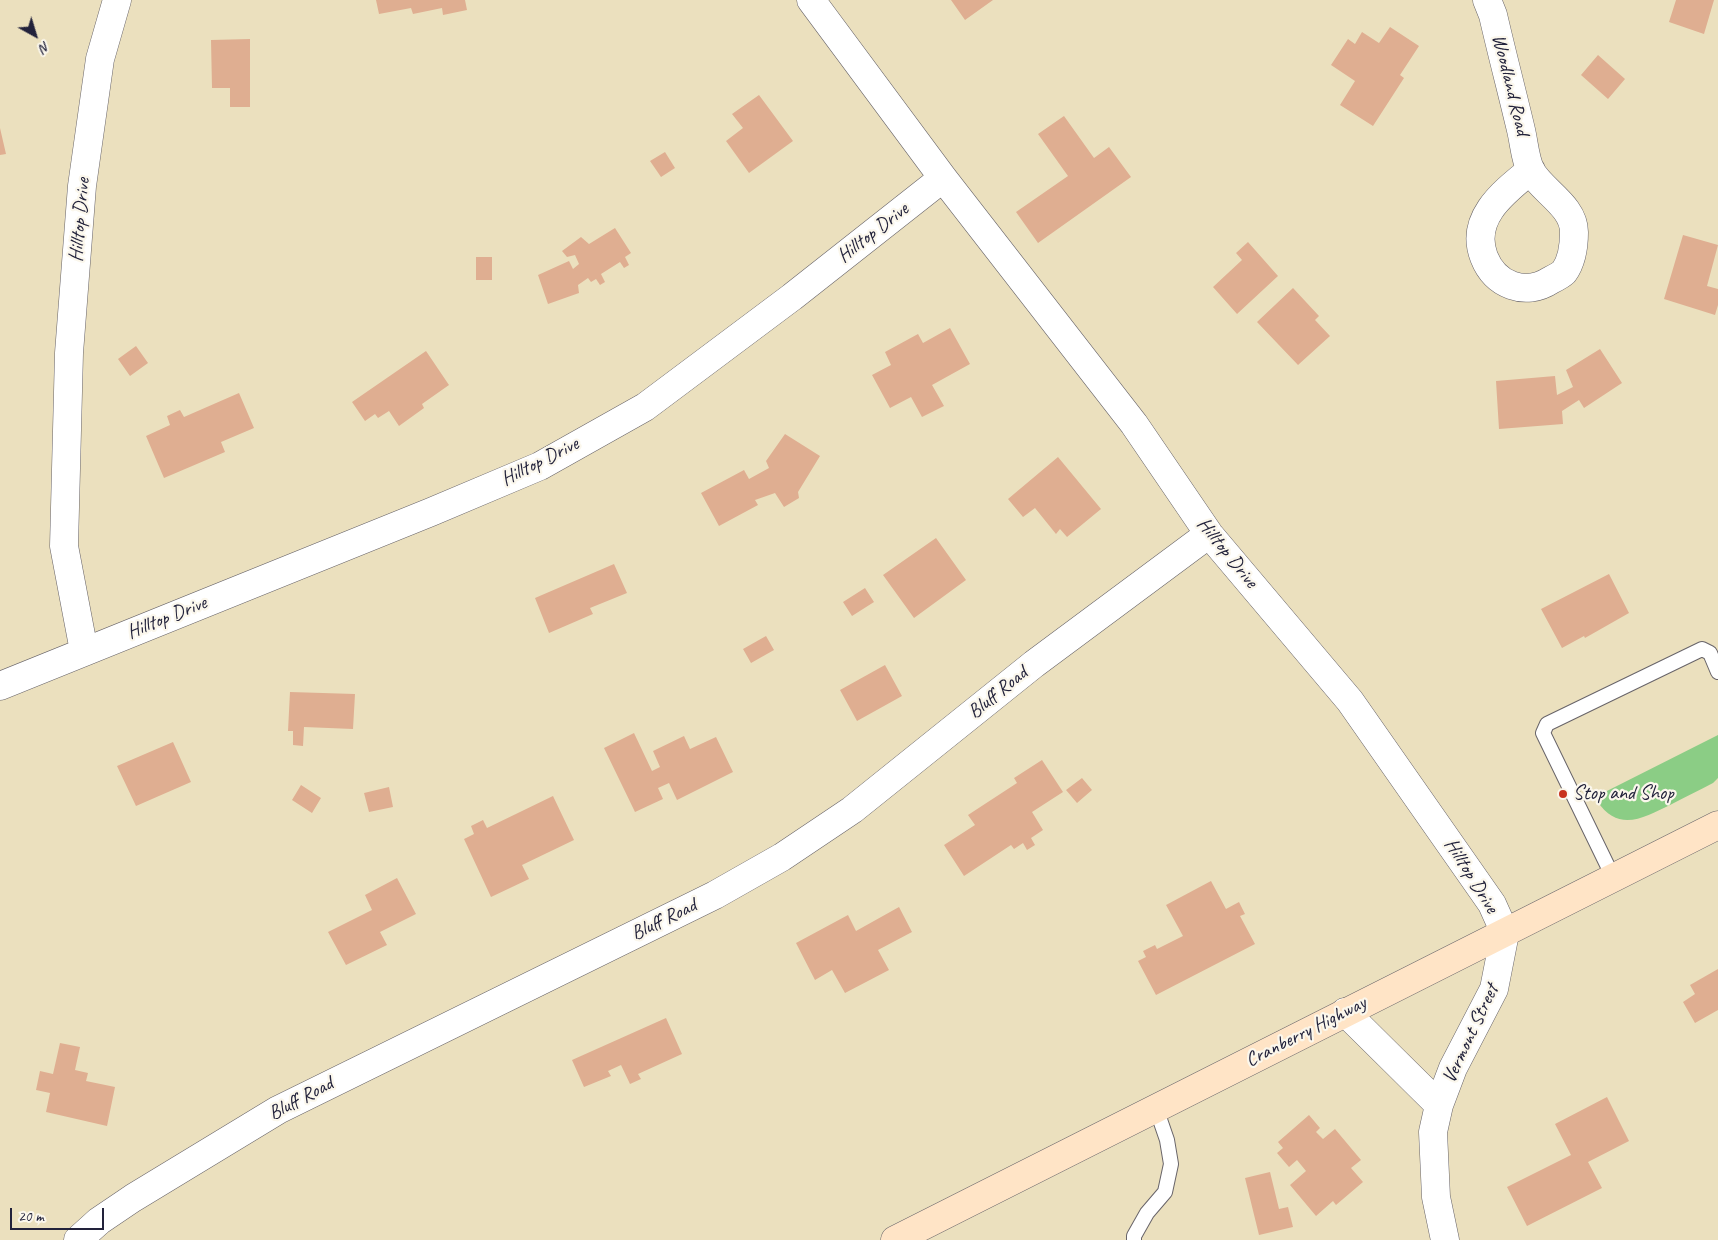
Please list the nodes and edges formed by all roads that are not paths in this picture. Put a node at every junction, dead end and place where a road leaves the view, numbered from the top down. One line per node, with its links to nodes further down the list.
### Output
1 (117, 0): 7 (street, Hilltop Drive)
2 (811, 0): 5 (street, Hilltop Drive)
3 (1488, 0): 4 (street, Woodland Road)
4 (1531, 170)
5 (943, 178): 6 (street, Hilltop Drive); 7 (street, Hilltop Drive)
6 (1210, 534): 12 (street, Hilltop Drive); 16 (street, Bluff Road)
7 (84, 651): 9 (street, Hilltop Drive)
8 (1718, 672): 11 (lane)
9 (0, 686)
10 (1718, 825): 11 (main road, Cranberry Highway)
11 (1613, 877): 12 (main road, Cranberry Highway)
12 (1505, 933): 13 (main road, Cranberry Highway); 14 (street, Vermont Street)
13 (1345, 1012): 14 (street, Vermont Street); 15 (main road, Cranberry Highway)
14 (1439, 1105): 19 (street, Vermont Street)
15 (1156, 1108): 17 (main road, Cranberry Highway); 18 (lane)
16 (78, 1240)
17 (895, 1240)
18 (1134, 1240)
19 (1445, 1240)

